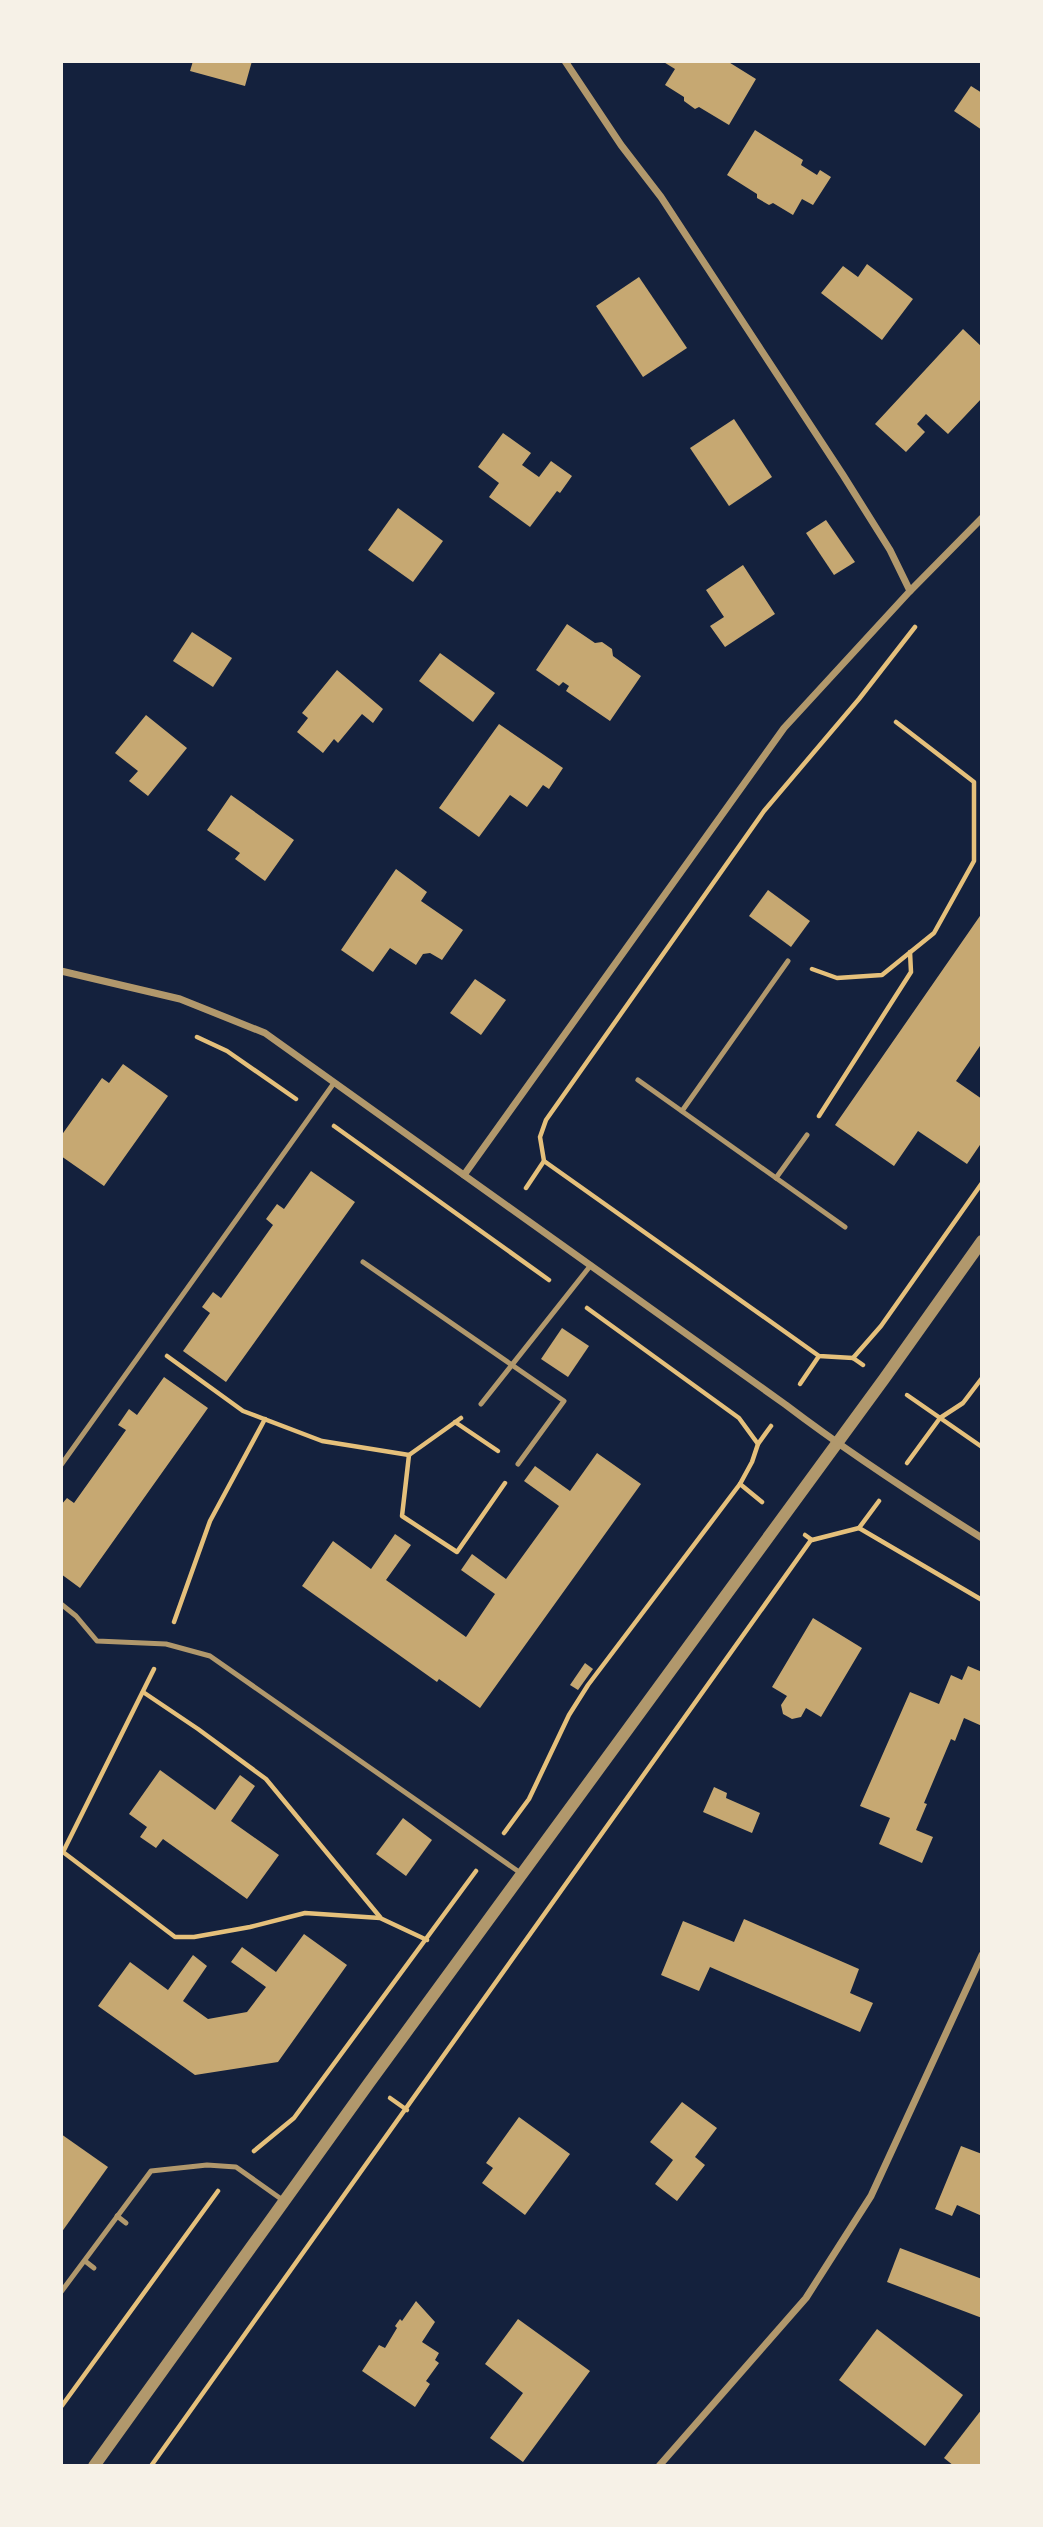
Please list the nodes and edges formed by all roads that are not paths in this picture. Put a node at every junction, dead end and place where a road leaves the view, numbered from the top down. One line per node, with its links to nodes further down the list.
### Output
1 (565, 61): 3 (street)
2 (982, 518): 3 (street)
3 (910, 591): 10 (street)
4 (788, 961): 8 (lane)
5 (61, 971): 7 (street)
6 (638, 1080): 8 (lane)
7 (334, 1083): 10 (street); 20 (lane)
8 (682, 1111): 11 (lane)
9 (807, 1135): 11 (lane)
10 (464, 1175): 15 (street)
11 (776, 1178): 12 (lane)
12 (845, 1227)
13 (982, 1241): 18 (street)
14 (363, 1262): 16 (lane)
15 (590, 1265): 16 (lane); 18 (street)
16 (511, 1366): 17 (lane); 19 (lane)
17 (481, 1404)
18 (836, 1443): 21 (street); 23 (street)
19 (518, 1464)
20 (61, 1465)
21 (982, 1538)
22 (61, 1604): 23 (lane)
23 (522, 1874): 25 (street)
24 (982, 1955): 32 (street)
25 (284, 2201): 26 (lane); 31 (street)
26 (117, 2216): 27 (lane); 28 (lane)
27 (126, 2222)
28 (85, 2261): 29 (lane); 30 (lane)
29 (94, 2268)
30 (61, 2292)
31 (94, 2466)
32 (659, 2466)

